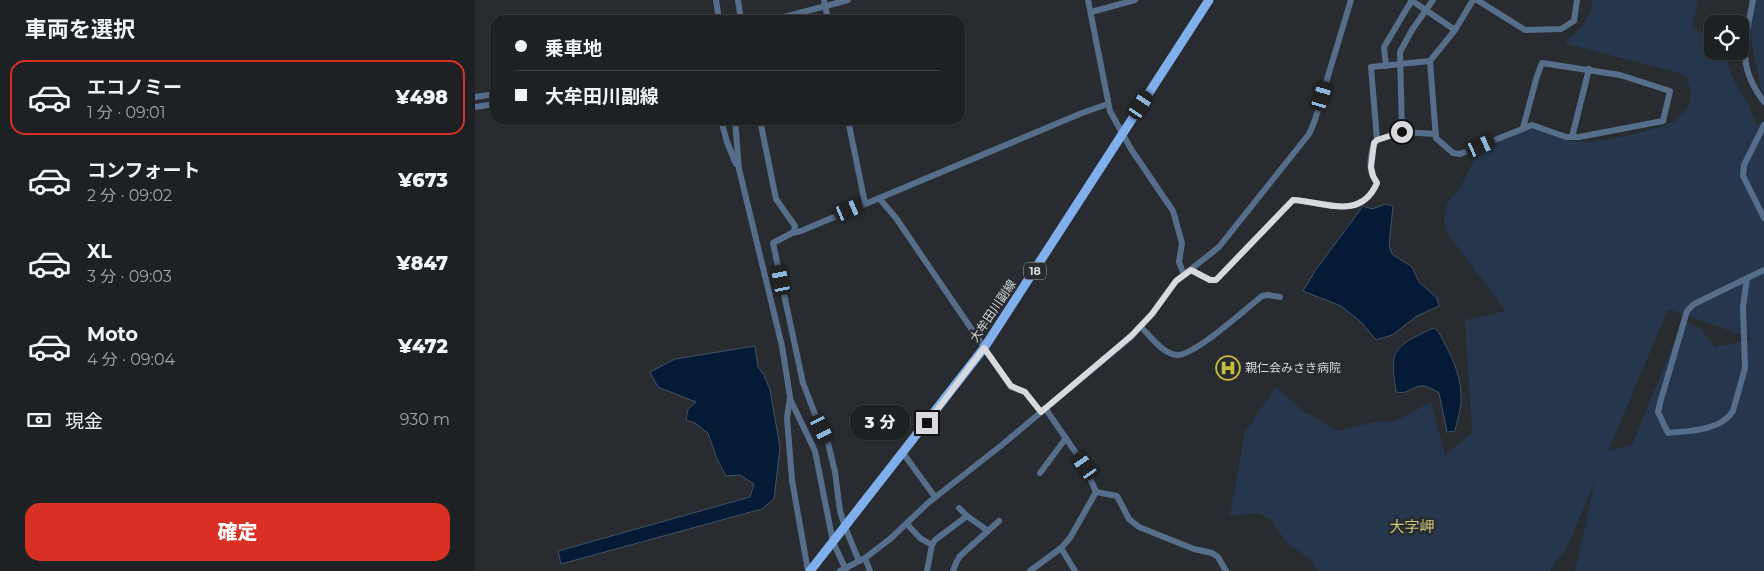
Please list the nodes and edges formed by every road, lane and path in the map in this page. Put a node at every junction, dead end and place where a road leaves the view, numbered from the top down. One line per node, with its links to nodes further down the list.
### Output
1 (716, 0): 16 (street)
2 (738, 0): 17 (street)
3 (848, 0): 13 (street)
4 (1088, 0): 15 (street)
5 (1135, 0): 15 (street)
6 (1209, 0): 38 (main road, 大牟田川副線 / 18)
7 (1351, 0): 46 (street)
8 (1411, 0): 14 (street); 22 (street)
9 (1433, 0): 14 (street)
10 (1475, 0): 11 (street); 19 (street)
11 (1577, 0)
12 (1753, 0): 26 (street)
13 (824, 3): 18 (street)
14 (1426, 10): 19 (street); 21 (street)
15 (1091, 12): 27 (street)
16 (718, 15)
17 (740, 15)
18 (788, 15)
19 (1455, 30): 20 (street)
20 (1430, 61): 21 (street); 37 (street)
21 (1400, 65): 22 (street); 36 (street)
22 (1386, 66): 40 (street)
23 (1589, 69): 35 (street); 39 (street); 39 (street)
24 (490, 95): 25 (street)
25 (475, 97)
26 (1764, 102)
27 (1109, 104): 38 (street); 42 (street)
28 (490, 105): 29 (street)
29 (475, 107)
30 (722, 125): 41 (street)
31 (735, 125): 41 (street)
32 (761, 125): 45 (street)
33 (849, 125): 43 (street)
34 (1764, 125): 44 (street)
35 (1523, 128): 37 (street); 39 (street)
36 (1402, 132): 37 (street); 40 (street)
37 (1436, 134)
38 (1122, 135): 48 (street); 52 (main road, 大牟田川副線 / 18)
39 (1572, 137)
40 (1377, 140): 46 (street)
41 (739, 169): 53 (street)
42 (879, 198): 43 (street); 52 (street)
43 (865, 203): 45 (street)
44 (1764, 218)
45 (792, 232): 64 (street)
46 (1191, 270): 48 (street)
47 (1764, 270): 49 (street)
48 (1184, 275): 51 (street)
49 (1747, 278): 49 (street)
50 (1280, 297): 51 (street)
51 (1141, 327): 54 (street)
52 (984, 348): 54 (street); 56 (main road, 大牟田川副線 / 18)
53 (789, 397): 66 (street); 71 (street)
54 (1043, 410): 55 (street); 59 (street)
55 (1065, 438): 57 (street); 58 (street)
56 (903, 453): 59 (street); 64 (main road, 大牟田川副線 / 18)
57 (1040, 474)
58 (1095, 492): 68 (street); 77 (street)
59 (935, 497): 62 (street)
60 (959, 508): 61 (street)
61 (967, 516): 65 (street); 67 (street)
62 (910, 522): 67 (street); 69 (street)
63 (999, 522): 65 (street)
64 (844, 528): 66 (main road, 大牟田川副線 / 18); 69 (street)
65 (988, 531): 74 (street)
66 (834, 540): 70 (street); 71 (main road, 大牟田川副線 / 18)
67 (932, 545): 73 (street)
68 (1061, 548): 75 (street); 76 (street)
69 (862, 559): 70 (street); 72 (street)
70 (844, 570)
71 (809, 571)
72 (870, 571)
73 (927, 571)
74 (953, 571)
75 (1030, 571)
76 (1075, 571)
77 (1226, 571)

